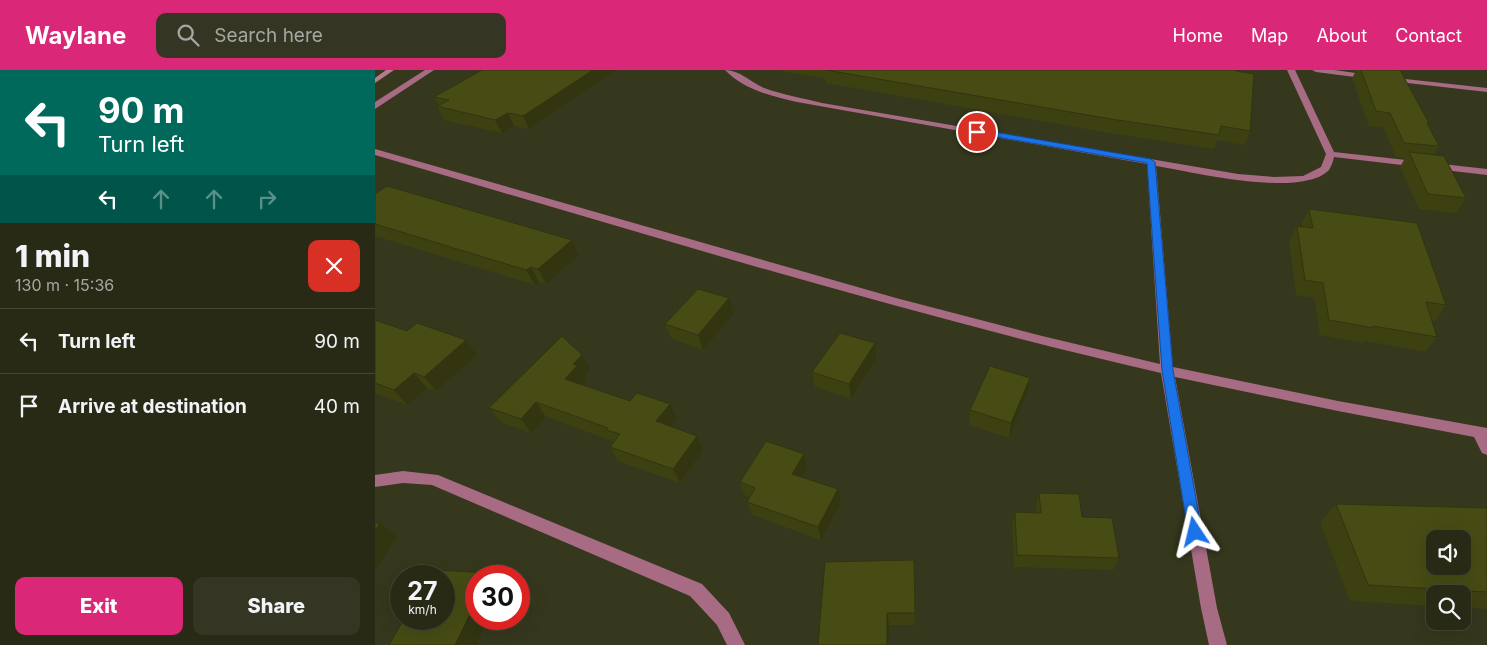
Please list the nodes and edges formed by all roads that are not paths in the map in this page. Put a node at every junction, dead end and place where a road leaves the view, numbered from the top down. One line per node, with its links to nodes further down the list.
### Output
1 (429, 70): 6 (street)
2 (729, 70): 9 (street)
3 (1291, 70): 8 (street)
4 (1316, 70): 5 (street)
5 (1487, 90)
6 (375, 106)
7 (375, 152): 11 (street)
8 (1331, 154): 9 (street); 10 (street)
9 (1151, 162): 11 (street)
10 (1487, 172)
11 (1167, 370): 12 (street); 16 (street)
12 (1483, 434): 13 (street)
13 (1487, 449)
14 (375, 481): 15 (street)
15 (736, 645)
16 (1218, 645)

